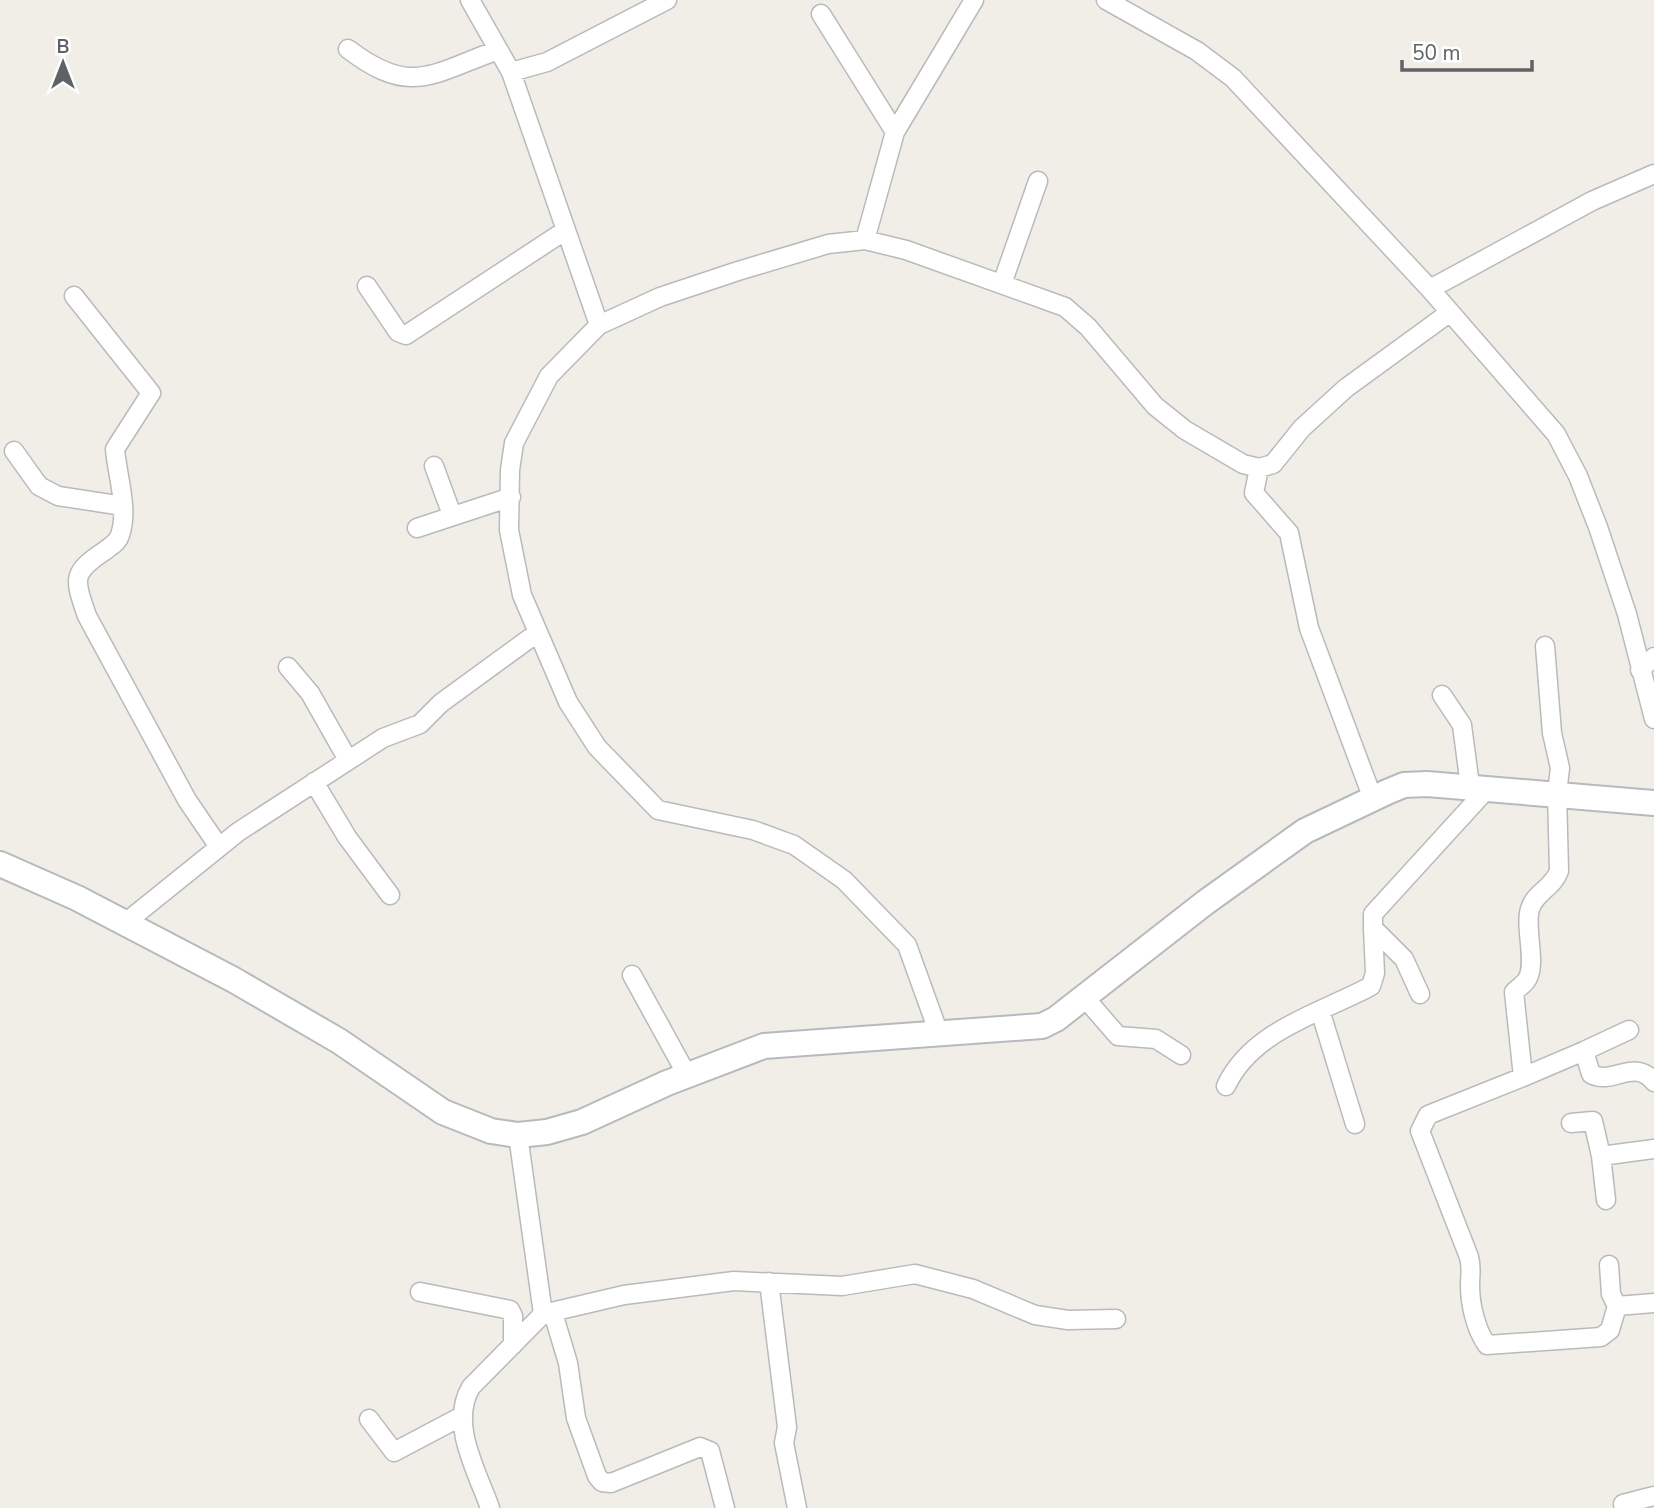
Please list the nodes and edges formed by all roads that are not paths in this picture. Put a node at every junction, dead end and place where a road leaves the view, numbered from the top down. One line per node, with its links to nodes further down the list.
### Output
1 (470, 0): 8 (street)
2 (974, 0): 10 (street)
3 (1106, 0): 5 (street)
4 (654, 3): 9 (street)
5 (1133, 6): 17 (street)
6 (821, 14): 10 (street)
7 (348, 49): 8 (street)
8 (498, 50): 9 (street)
9 (511, 72): 13 (street)
10 (894, 132): 14 (street)
11 (1654, 174): 17 (street)
12 (1038, 181): 15 (street)
13 (566, 230): 16 (street); 20 (street)
14 (865, 240): 15 (street); 20 (street)
15 (1002, 284): 23 (street)
16 (367, 286)
17 (1430, 289): 19 (street)
18 (74, 296): 25 (street)
19 (1449, 313): 23 (street); 32 (street)
20 (599, 325): 24 (street)
21 (14, 451): 25 (street)
22 (434, 466): 26 (street)
23 (1259, 468): 39 (street)
24 (511, 497): 26 (street); 28 (street)
25 (122, 506): 41 (street)
26 (452, 515): 27 (street)
27 (417, 528)
28 (537, 633): 35 (street); 51 (street)
29 (1545, 646): 38 (street)
30 (1654, 657): 32 (street)
31 (288, 667): 35 (street)
32 (1640, 670): 34 (street)
33 (1442, 695): 37 (street)
34 (1654, 719)
35 (348, 760): 36 (street)
36 (314, 782): 41 (street); 43 (street)
37 (1479, 787): 38 (street); 39 (street); 45 (street)
38 (1557, 793): 40 (street); 55 (street)
39 (1373, 799): 48 (street)
40 (1654, 803)
41 (219, 847): 44 (street)
42 (0, 864): 44 (street)
43 (390, 895)
44 (125, 923): 60 (street)
45 (1373, 928): 47 (street); 49 (street)
46 (632, 975): 54 (street)
47 (1420, 994)
48 (1085, 998): 51 (street); 53 (street)
49 (1321, 1010): 57 (street); 59 (street)
50 (1629, 1030): 52 (street)
51 (938, 1031): 54 (street)
52 (1584, 1051): 55 (street); 56 (street)
53 (1181, 1055)
54 (687, 1075): 60 (street)
55 (1523, 1077): 68 (street)
56 (1654, 1082)
57 (1226, 1086)
58 (1571, 1123): 62 (street)
59 (1355, 1124)
60 (518, 1135): 69 (street)
61 (1654, 1149): 62 (street)
62 (1601, 1156): 63 (street)
63 (1606, 1200)
64 (1609, 1265): 68 (street)
65 (769, 1282): 69 (street); 70 (street); 78 (street)
66 (420, 1292): 71 (street)
67 (1654, 1303): 68 (street)
68 (1617, 1306)
69 (548, 1314): 71 (street); 77 (street)
70 (1116, 1319)
71 (513, 1345): 72 (street)
72 (462, 1416): 73 (street); 76 (street)
73 (369, 1419)
74 (1654, 1496): 75 (street)
75 (1623, 1504)
76 (490, 1508)
77 (724, 1508)
78 (797, 1508)

